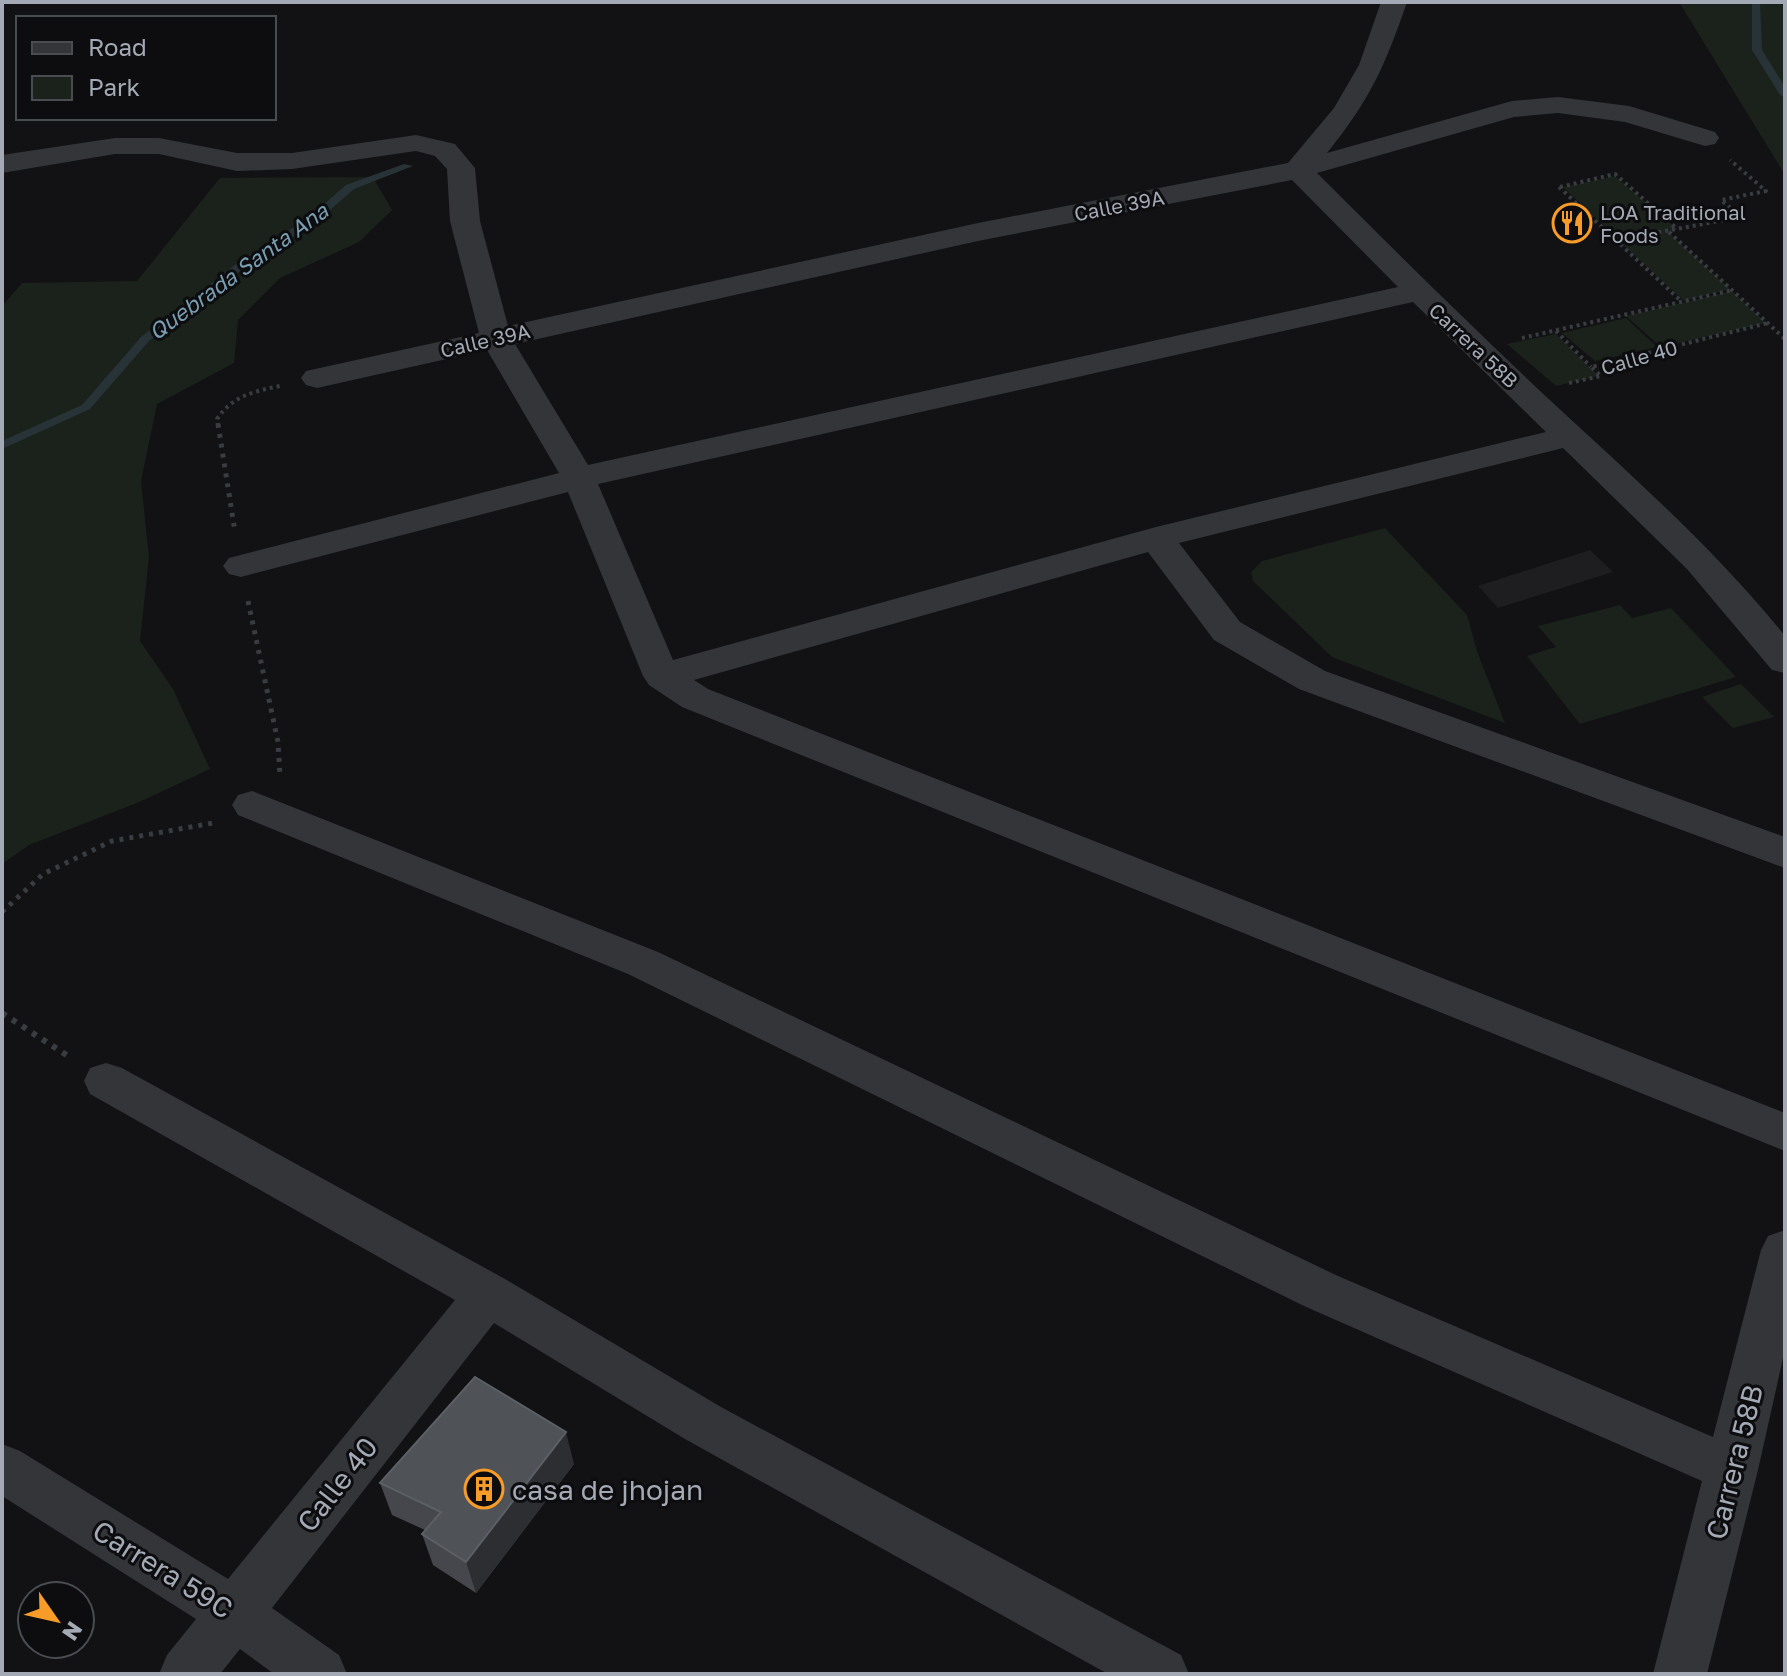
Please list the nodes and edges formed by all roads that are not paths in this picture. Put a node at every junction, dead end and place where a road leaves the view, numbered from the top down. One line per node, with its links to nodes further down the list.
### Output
1 (1394, 2): 4 (street)
2 (1705, 138): 4 (street, Calle 39A)
3 (2, 164): 6 (street)
4 (1298, 170): 5 (street, Carrera 58B); 6 (street, Calle 39A)
5 (1417, 292): 8 (street, Carrera 58B); 9 (street)
6 (496, 338): 7 (street, Calle 39A); 9 (street)
7 (317, 378)
8 (1570, 436): 10 (street); 12 (street, Carrera 58B)
9 (579, 478): 11 (street); 13 (street)
10 (1156, 538): 13 (street); 15 (street)
11 (241, 566)
12 (1785, 661)
13 (662, 676): 17 (street)
14 (252, 805): 21 (street)
15 (1785, 853)
16 (106, 1081): 19 (street)
17 (1785, 1132)
18 (1785, 1250): 21 (street, Carrera 58B)
19 (488, 1294): 22 (street, Calle 40); 25 (street)
20 (2, 1468): 22 (street, Carrera 59C)
21 (1733, 1470): 26 (street, Carrera 58B)
22 (234, 1613): 23 (street, Calle 40); 24 (street, Carrera 59C)
23 (186, 1674)
24 (320, 1674)
25 (1162, 1674)
26 (1680, 1674)

